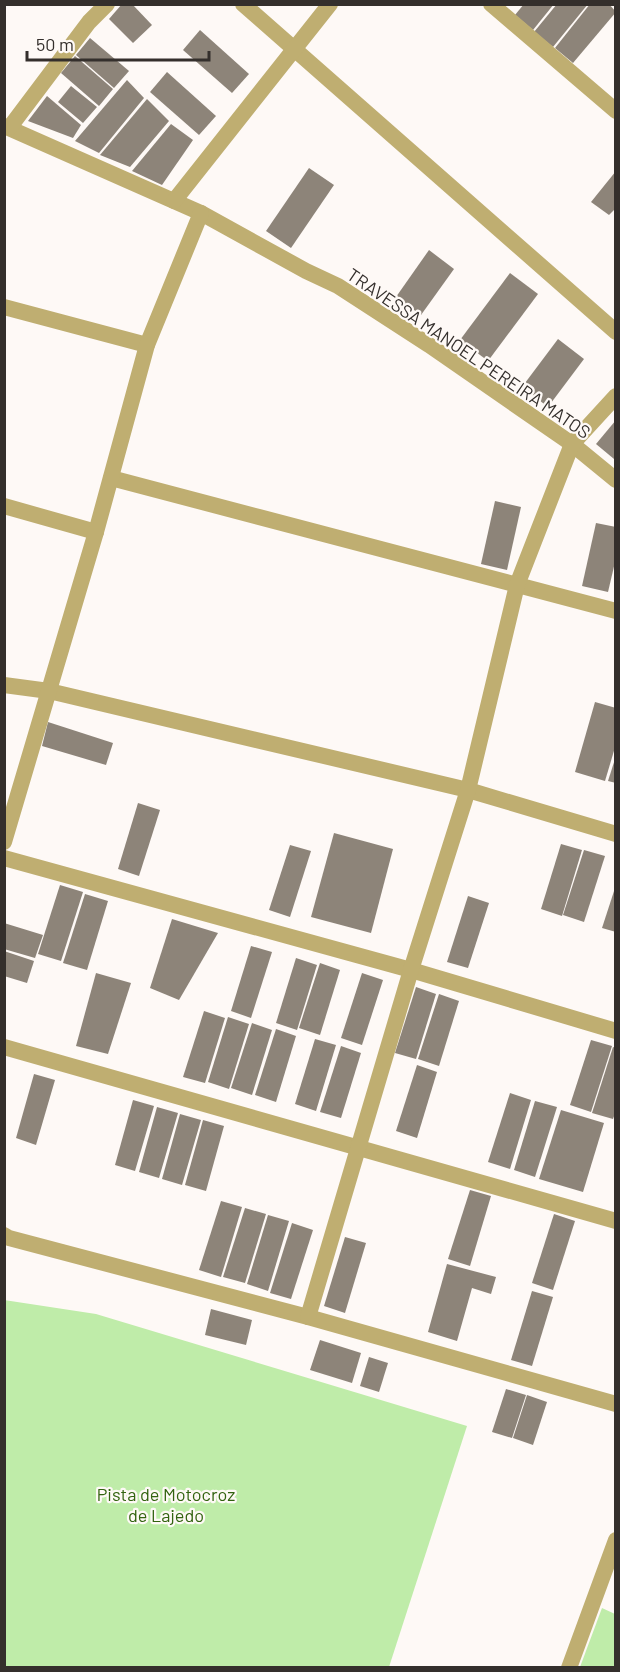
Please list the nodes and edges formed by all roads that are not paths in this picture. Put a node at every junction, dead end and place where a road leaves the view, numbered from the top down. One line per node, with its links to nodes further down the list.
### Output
1 (108, 4): 7 (street)
2 (243, 4): 5 (street)
3 (330, 4): 5 (street)
4 (491, 4): 6 (street)
5 (293, 49): 8 (street); 11 (street)
6 (615, 111)
7 (7, 127): 8 (street, TRAVESSA MANOEL PEREIRA MATOS)
8 (174, 201): 9 (street, TRAVESSA MANOEL PEREIRA MATOS)
9 (201, 213): 12 (street); 14 (street, TRAVESSA MANOEL PEREIRA MATOS)
10 (4, 307): 12 (street)
11 (615, 332)
12 (147, 345): 15 (street)
13 (615, 396): 14 (street)
14 (572, 444): 16 (street, TRAVESSA MANOEL PEREIRA MATOS); 19 (street)
15 (111, 478): 18 (street); 19 (street)
16 (615, 480)
17 (4, 506): 18 (street)
18 (96, 532): 22 (street)
19 (517, 585): 20 (street); 23 (street)
20 (615, 611)
21 (4, 685): 22 (street)
22 (49, 691): 23 (street); 25 (street)
23 (468, 790): 24 (street); 27 (street)
24 (615, 834)
25 (4, 842)
26 (4, 858): 27 (street)
27 (411, 970): 28 (street); 30 (street)
28 (615, 1031)
29 (4, 1047): 30 (street)
30 (358, 1146): 31 (street); 33 (street)
31 (615, 1221)
32 (4, 1235): 33 (street)
33 (308, 1317): 34 (street)
34 (615, 1404)
35 (615, 1540): 36 (street)
36 (609, 1577): 37 (street)
37 (569, 1668)

